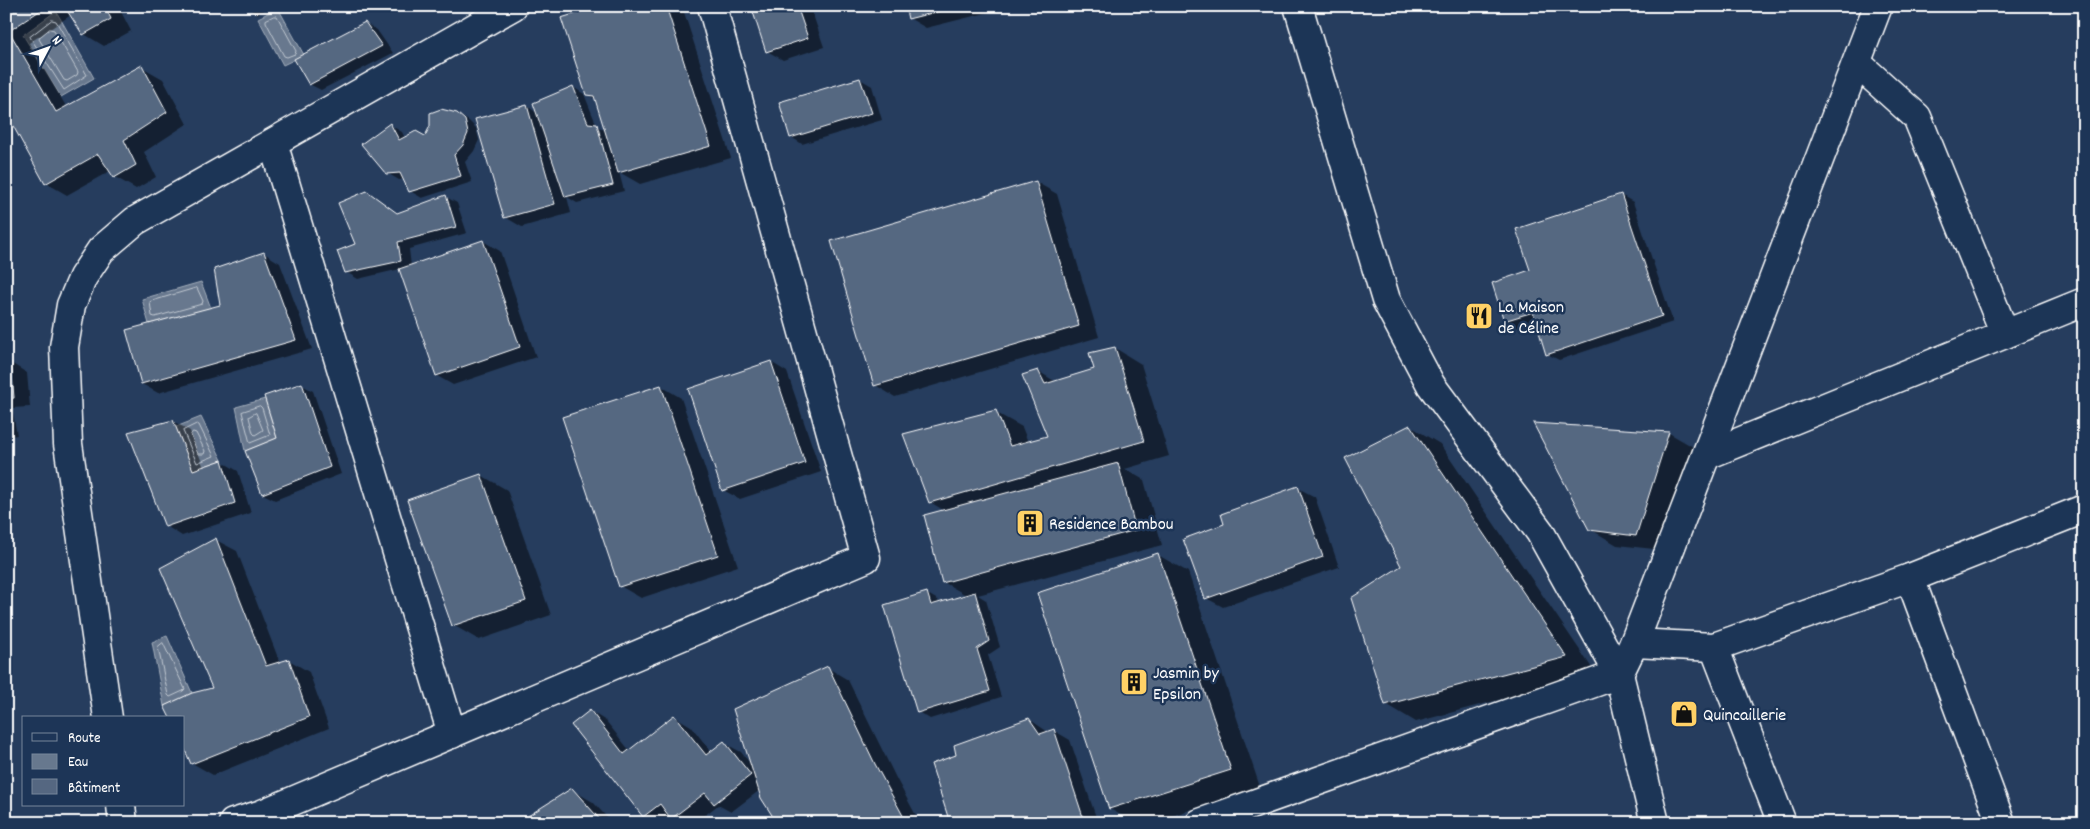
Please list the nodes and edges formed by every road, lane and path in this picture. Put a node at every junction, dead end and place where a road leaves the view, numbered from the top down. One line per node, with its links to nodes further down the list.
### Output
1 (513, 6): 6 (street)
2 (712, 6): 16 (street)
3 (1298, 6): 14 (street)
4 (1878, 6): 5 (street)
5 (1857, 63): 8 (street); 9 (street)
6 (274, 143): 15 (street); 16 (street)
7 (2084, 302): 8 (street)
8 (2005, 334): 9 (street)
9 (1707, 455): 12 (street)
10 (2084, 509): 11 (street)
11 (1910, 578): 13 (street); 23 (street)
12 (1634, 643): 13 (street); 14 (street)
13 (1714, 647): 22 (street)
14 (1619, 674): 20 (street); 21 (street)
15 (108, 716)
16 (452, 734): 19 (street)
17 (120, 806): 18 (street)
18 (123, 823)
19 (233, 823)
20 (1200, 823)
21 (1654, 823)
22 (1782, 823)
23 (2001, 823)

